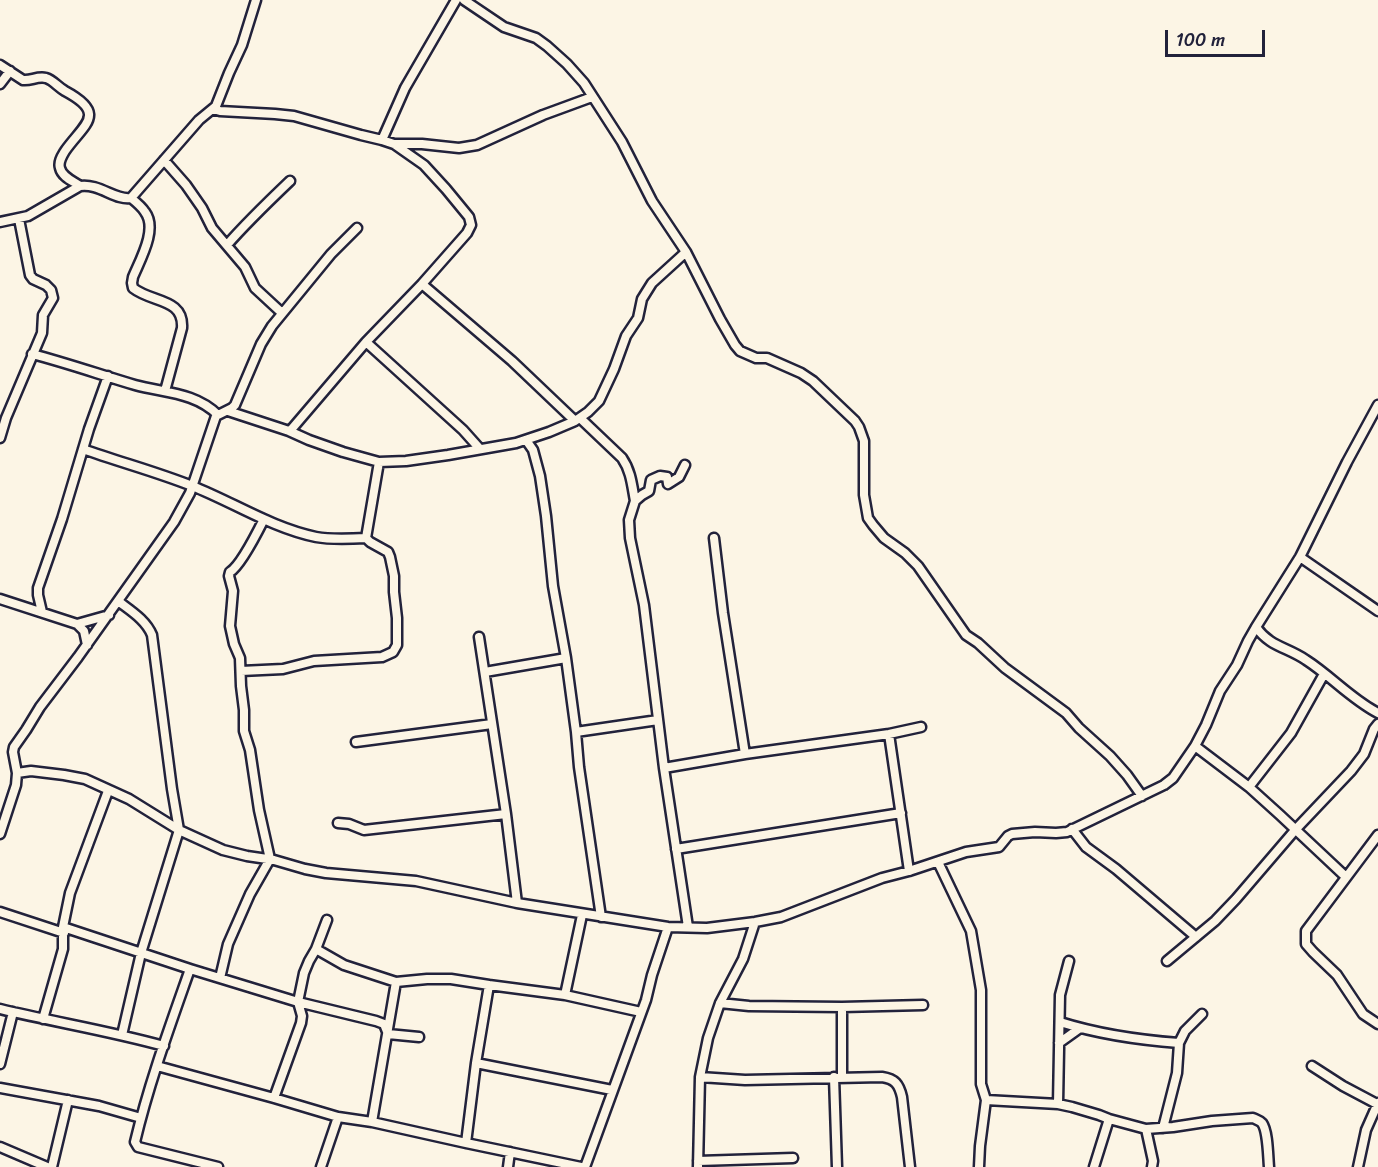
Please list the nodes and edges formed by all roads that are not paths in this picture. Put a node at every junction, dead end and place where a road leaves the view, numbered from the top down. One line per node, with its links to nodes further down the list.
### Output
1 (256, 0): 8 (street)
2 (456, 0): 9 (street)
3 (464, 0): 7 (street)
4 (0, 65): 5 (street)
5 (10, 71): 6 (street); 13 (street)
6 (0, 84)
7 (592, 97): 10 (street); 19 (street)
8 (213, 109): 9 (street); 11 (street)
9 (382, 140): 10 (street)
10 (394, 144): 20 (street)
11 (164, 160): 14 (street); 18 (street)
12 (290, 181): 18 (street)
13 (80, 186): 14 (street); 15 (street)
14 (131, 198): 25 (street)
15 (19, 219): 16 (street); 23 (street)
16 (0, 222)
17 (357, 228): 21 (street)
18 (227, 245): 21 (street)
19 (686, 252): 29 (street); 70 (street)
20 (422, 284): 22 (street); 29 (street)
21 (282, 313): 27 (street)
22 (366, 342): 30 (street); 34 (street)
23 (32, 354): 24 (street); 31 (street)
24 (108, 376): 25 (street); 33 (street)
25 (165, 391): 28 (street)
26 (1378, 405): 42 (street)
27 (228, 411): 28 (street); 30 (street)
28 (218, 415): 37 (street)
29 (577, 419): 32 (street); 38 (street)
30 (290, 431): 35 (street)
31 (0, 438)
32 (526, 440): 34 (street); 52 (street)
33 (83, 449): 37 (street); 46 (street)
34 (480, 449): 35 (street)
35 (379, 462): 40 (street)
36 (685, 465): 38 (street)
37 (192, 486): 39 (street); 44 (street)
38 (635, 501): 57 (street)
39 (264, 519): 40 (street); 53 (street)
40 (366, 538): 53 (street)
41 (714, 538): 65 (street)
42 (1300, 557): 45 (street); 49 (street)
43 (0, 599): 46 (street)
44 (118, 601): 47 (street); 76 (street)
45 (1377, 608)
46 (42, 612): 48 (street)
47 (109, 615): 48 (street); 51 (street)
48 (77, 624): 51 (street)
49 (1256, 627): 55 (street); 64 (street)
50 (479, 637): 54 (street)
51 (87, 645): 67 (street)
52 (566, 658): 54 (street); 61 (street)
53 (241, 671): 81 (street)
54 (485, 672): 58 (street)
55 (1324, 674): 56 (street); 68 (street)
56 (1378, 713)
57 (658, 720): 61 (street); 66 (street)
58 (492, 724): 63 (street); 73 (street)
59 (1378, 724): 77 (street)
60 (921, 728): 62 (street)
61 (576, 732): 88 (street)
62 (889, 734): 65 (street); 72 (street)
63 (356, 742)
64 (1195, 746): 68 (street); 70 (street)
65 (745, 754): 66 (street)
66 (664, 768): 80 (street)
67 (17, 773): 69 (street); 71 (street)
68 (1249, 787): 77 (street)
69 (108, 791): 76 (street); 93 (street)
70 (1142, 796): 75 (street)
71 (4, 803): 78 (street)
72 (901, 813): 80 (street); 83 (street)
73 (506, 814): 74 (street); 85 (street)
74 (338, 823)
75 (1072, 829): 82 (street); 94 (street)
76 (179, 830): 81 (street); 96 (street)
77 (1296, 830): 84 (street); 94 (street)
78 (0, 834)
79 (1378, 835): 84 (street)
80 (676, 849): 92 (street)
81 (270, 860): 85 (street); 100 (street)
82 (938, 862): 83 (street); 132 (street)
83 (909, 871): 90 (street)
84 (1346, 877): 114 (street)
85 (517, 903): 87 (street)
86 (0, 912): 93 (street)
87 (582, 915): 88 (street); 103 (street)
88 (601, 917): 91 (street)
89 (327, 920): 95 (street)
90 (755, 922): 92 (street); 105 (street)
91 (669, 927): 92 (street); 110 (street)
92 (688, 927)
93 (63, 930): 96 (street); 112 (street)
94 (1196, 937): 97 (street)
95 (316, 949): 101 (street); 104 (street)
96 (141, 953): 99 (street); 117 (street)
97 (1167, 961)
98 (1069, 962): 113 (street)
99 (190, 969): 100 (street); 121 (street)
100 (220, 978): 104 (street)
101 (396, 982): 102 (street); 116 (street)
102 (489, 985): 103 (street); 122 (street)
103 (565, 995): 110 (street)
104 (298, 1002): 116 (street); 130 (street)
105 (720, 1003): 107 (street); 126 (street)
106 (923, 1005): 107 (street)
107 (842, 1007): 127 (street)
108 (0, 1009): 109 (street)
109 (13, 1012): 112 (street); 123 (street)
110 (641, 1012): 129 (street)
111 (1202, 1014): 120 (street)
112 (43, 1019): 117 (street)
113 (1059, 1022): 115 (street); 119 (street)
114 (1378, 1024)
115 (1080, 1028): 119 (street); 120 (street)
116 (388, 1034): 118 (street); 138 (street)
117 (122, 1035): 121 (street)
118 (419, 1037)
119 (1059, 1043): 133 (street)
120 (1179, 1043): 139 (street)
121 (164, 1046): 124 (street)
122 (476, 1063): 129 (street); 141 (street)
123 (0, 1064)
124 (157, 1066): 130 (street); 136 (street)
125 (1312, 1066): 134 (street)
126 (700, 1077): 127 (street); 145 (street)
127 (838, 1077): 152 (street); 153 (street)
128 (0, 1088): 131 (street)
129 (612, 1090): 151 (street)
130 (274, 1098): 135 (street)
131 (68, 1100): 136 (street); 147 (street)
132 (986, 1100): 133 (street); 154 (street)
133 (1058, 1104): 137 (street)
134 (1378, 1104): 158 (street)
135 (338, 1117): 138 (street); 149 (street)
136 (141, 1118): 148 (street)
137 (1109, 1119): 140 (street); 155 (street)
138 (372, 1122): 141 (street)
139 (1163, 1128): 140 (street); 157 (street)
140 (1146, 1129): 156 (street)
141 (466, 1143): 143 (street)
142 (0, 1147): 146 (street)
143 (510, 1152): 150 (street); 151 (street)
144 (793, 1158): 145 (street)
145 (698, 1164)
146 (47, 1167)
147 (52, 1167)
148 (218, 1167)
149 (321, 1167)
150 (508, 1167)
151 (583, 1167)
152 (837, 1167)
153 (910, 1167)
154 (979, 1167)
155 (1094, 1167)
156 (1152, 1167)
157 (1269, 1167)
158 (1358, 1167)

